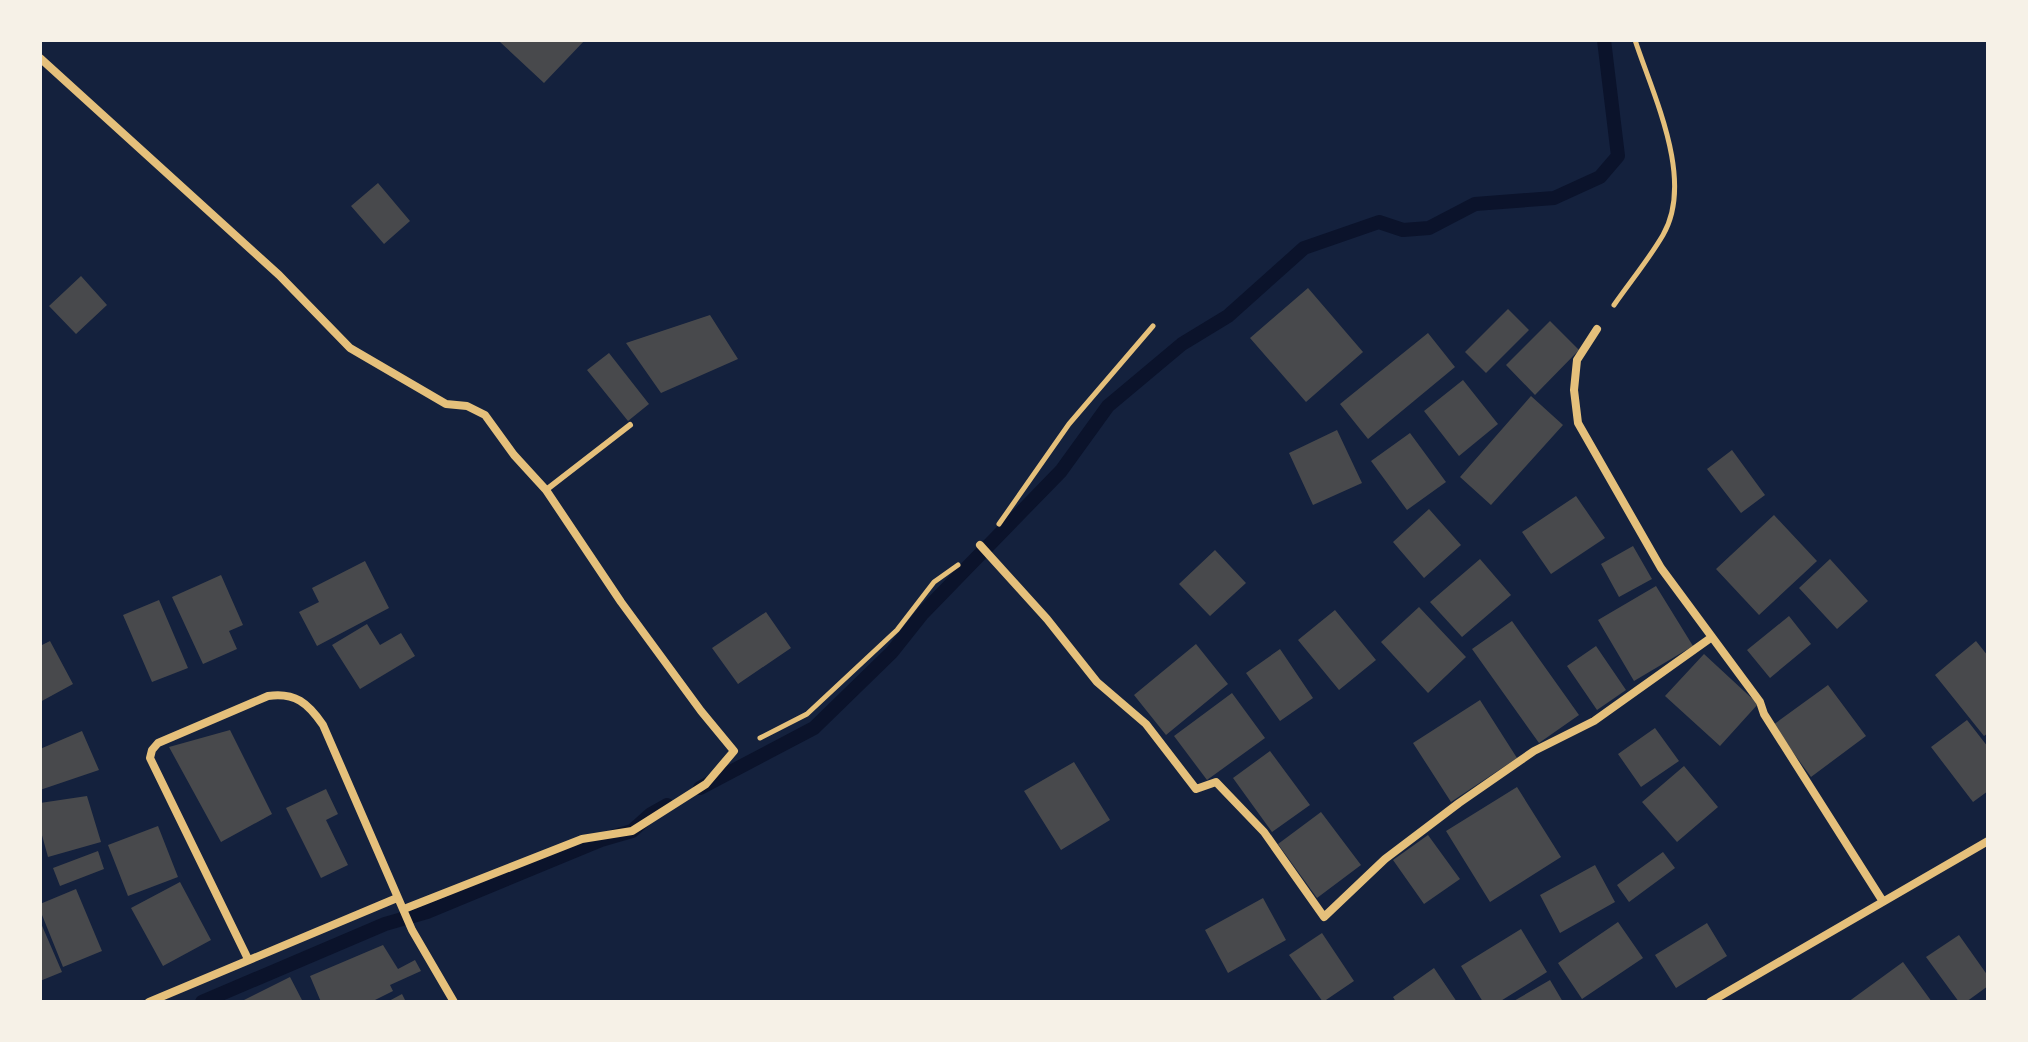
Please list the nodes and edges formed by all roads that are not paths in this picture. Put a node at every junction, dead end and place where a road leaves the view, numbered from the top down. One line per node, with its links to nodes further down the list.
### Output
1 (40, 58): 4 (street)
2 (1597, 329): 6 (street)
3 (630, 425): 4 (lane)
4 (546, 490): 10 (street)
5 (980, 545): 6 (street)
6 (1712, 637): 9 (street)
7 (1988, 841): 9 (street)
8 (397, 898): 10 (street); 11 (street); 11 (street)
9 (1882, 900): 16 (street)
10 (404, 909): 15 (street)
11 (248, 959): 12 (street)
12 (172, 993): 13 (street); 14 (street)
13 (149, 1002)
14 (177, 1002)
15 (454, 1002)
16 (1710, 1002)

